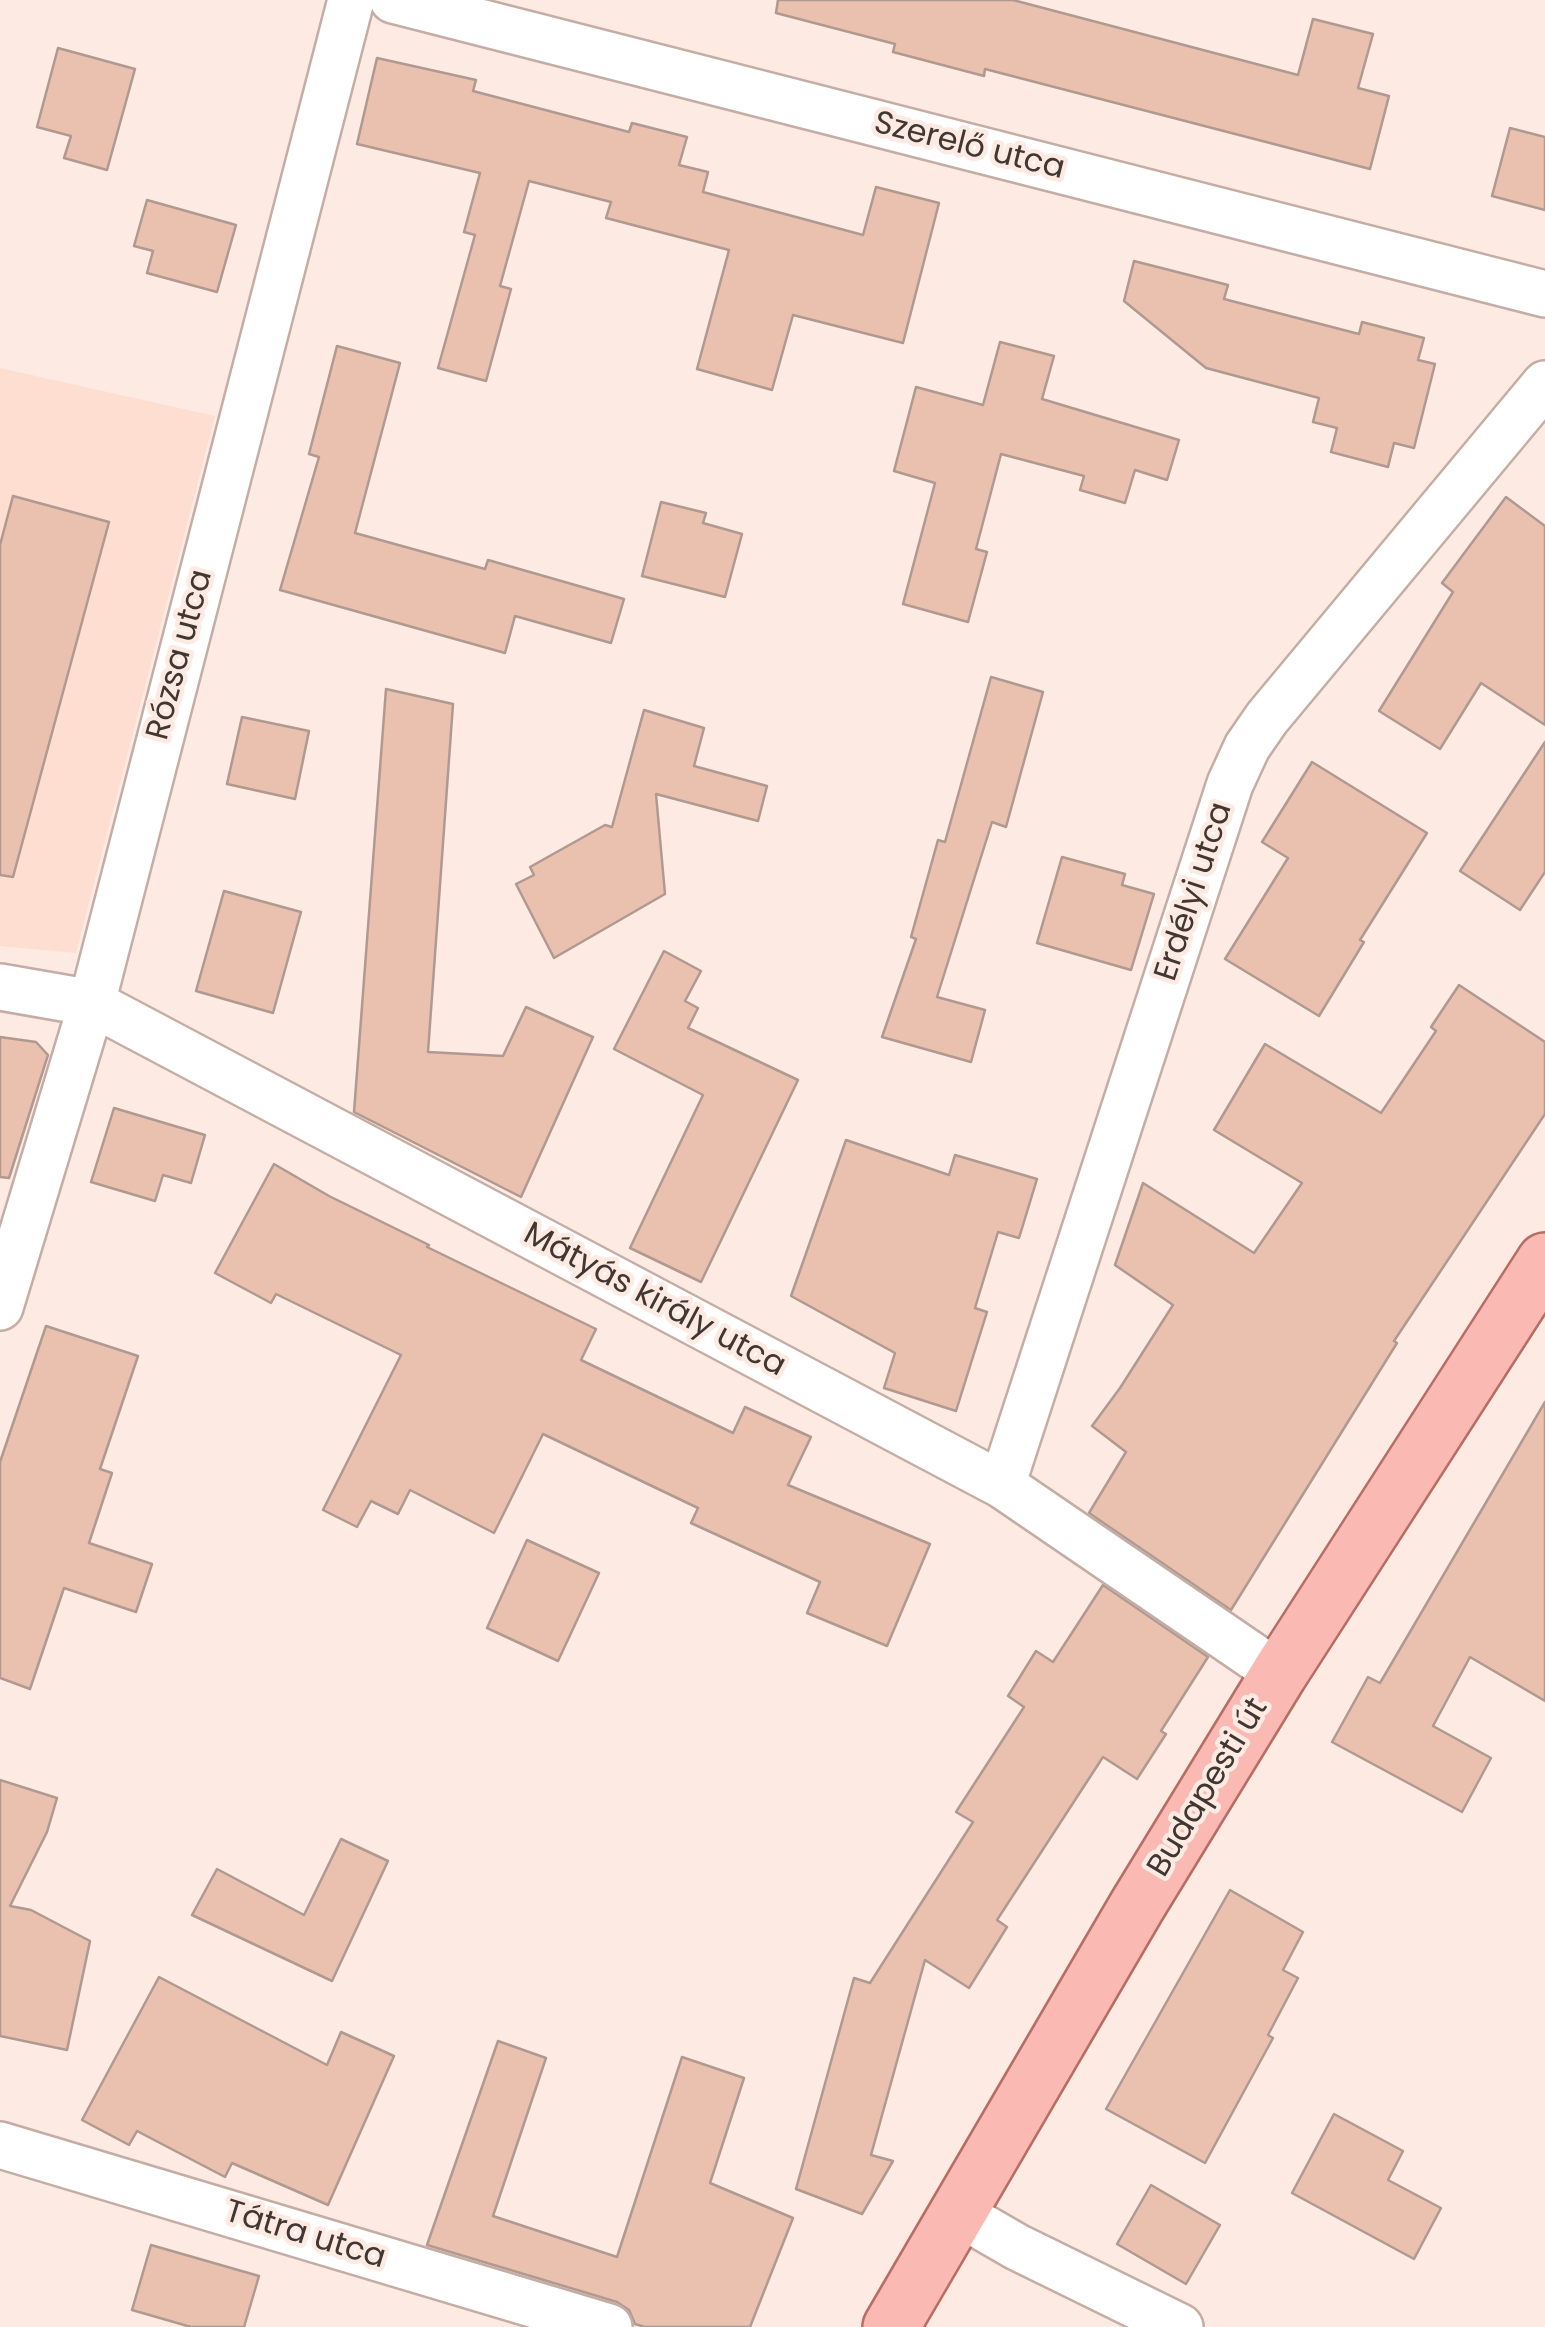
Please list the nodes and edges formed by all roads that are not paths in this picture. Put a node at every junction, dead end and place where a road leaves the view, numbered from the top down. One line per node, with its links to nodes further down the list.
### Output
1 (352, 0): 6 (street, Rózsa utca)
2 (393, 0): 3 (street, Szerelő utca)
3 (1545, 294)
4 (1545, 384): 9 (street, Erdélyi utca)
5 (0, 987): 6 (street, Mátyás király utca)
6 (92, 1003): 8 (street, Rózsa utca); 9 (street, Mátyás király utca)
7 (1545, 1260): 10 (main road, Budapesti út)
8 (0, 1307)
9 (1002, 1485): 10 (street, Mátyás király utca)
10 (1279, 1674): 12 (main road, Budapesti út)
11 (0, 2145): 13 (street, Tátra utca)
12 (958, 2213): 14 (main road, Budapesti út); 15 (street)
13 (609, 2327)
14 (891, 2327)
15 (1180, 2327)

